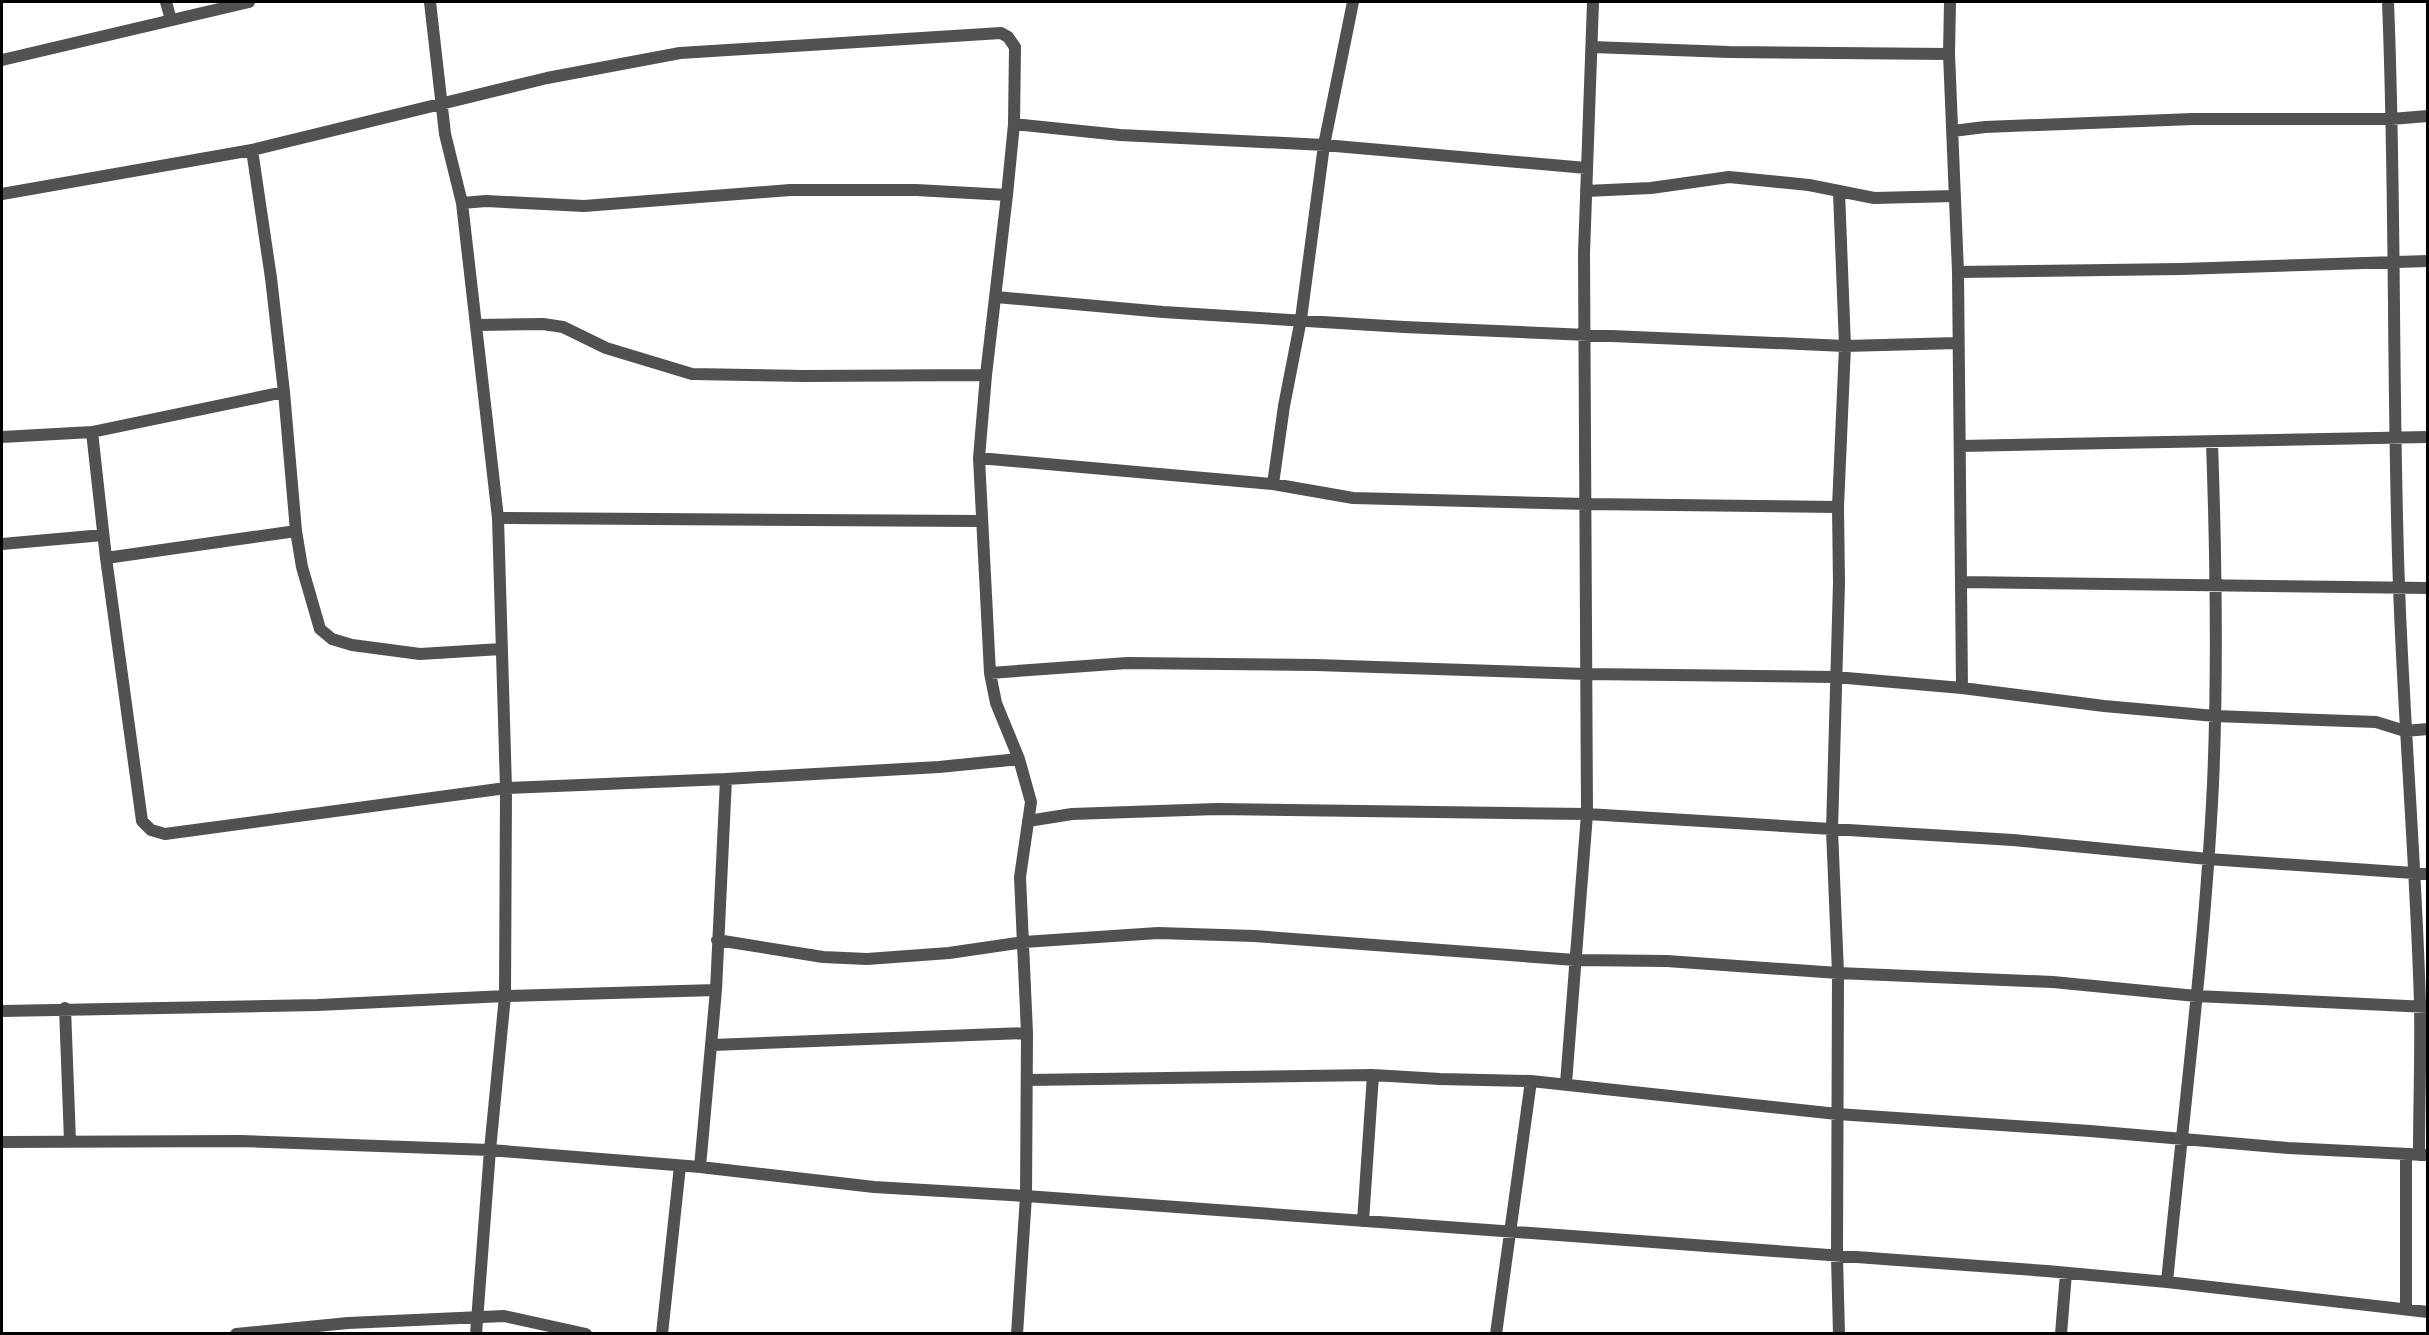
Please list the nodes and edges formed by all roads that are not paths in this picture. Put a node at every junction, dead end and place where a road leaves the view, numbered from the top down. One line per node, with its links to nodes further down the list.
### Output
1 (166, 2): 8 (street)
2 (249, 2): 8 (street)
3 (430, 2): 12 (street)
4 (1353, 2): 17 (street)
5 (1593, 2): 9 (street)
6 (1950, 2): 10 (street)
7 (2388, 2): 14 (street)
8 (171, 20): 11 (street)
9 (1592, 47): 10 (street); 19 (street)
10 (1950, 54): 16 (street)
11 (2, 60)
12 (441, 103): 15 (street); 18 (street); 25 (street)
13 (2427, 116): 14 (street)
14 (2391, 119): 16 (street); 27 (street)
15 (1014, 124): 17 (street); 23 (street)
16 (1953, 131): 24 (street)
17 (1324, 145): 19 (street); 30 (street)
18 (252, 150): 22 (street); 36 (street)
19 (1586, 168): 20 (street)
20 (1586, 191): 21 (street); 32 (street)
21 (1839, 192): 24 (street); 34 (street)
22 (2, 194)
23 (1007, 195): 25 (street); 29 (street)
24 (1955, 196): 28 (street)
25 (462, 203): 31 (street)
26 (2427, 261): 27 (street)
27 (2392, 263): 28 (street); 40 (street)
28 (1958, 272): 33 (street)
29 (996, 297): 30 (street); 35 (street)
30 (1301, 319): 32 (street); 44 (street)
31 (476, 325): 35 (street); 47 (street)
32 (1586, 335): 34 (street); 45 (street)
33 (1958, 343): 34 (street); 42 (street)
34 (1845, 346): 46 (street)
35 (986, 375): 43 (street)
36 (284, 392): 37 (street); 49 (street)
37 (92, 432): 38 (street); 50 (street)
38 (2, 437)
39 (2427, 437): 40 (street)
40 (2395, 438): 41 (street); 56 (street)
41 (2212, 443): 42 (street); 54 (street)
42 (1960, 446): 53 (street)
43 (979, 458): 44 (street); 48 (street)
44 (1273, 483): 45 (street)
45 (1587, 504): 46 (street); 59 (street)
46 (1838, 507): 60 (street)
47 (498, 518): 48 (street); 57 (street)
48 (982, 521): 58 (street)
49 (296, 531): 52 (street); 57 (street)
50 (103, 535): 51 (street); 52 (street)
51 (2, 544)
52 (106, 558): 67 (street)
53 (1962, 582): 54 (street); 61 (street)
54 (2217, 585): 56 (street); 62 (street)
55 (2427, 588): 56 (street)
56 (2399, 589): 64 (street)
57 (501, 649): 67 (street)
58 (990, 673): 59 (street); 65 (street)
59 (1586, 674): 60 (street); 68 (street)
60 (1835, 677): 61 (street); 70 (street)
61 (1962, 688): 62 (street)
62 (2215, 716): 64 (street); 71 (street)
63 (2427, 729): 64 (street)
64 (2405, 731): 72 (street)
65 (1019, 759): 66 (street); 69 (street)
66 (726, 778): 67 (street); 73 (street)
67 (506, 788): 78 (street)
68 (1587, 814): 69 (street); 70 (street); 75 (street)
69 (1028, 821): 74 (street)
70 (1832, 830): 71 (street); 76 (street)
71 (2208, 859): 72 (street); 79 (street)
72 (2421, 874): 80 (street)
73 (717, 940): 74 (street); 77 (street)
74 (1023, 942): 75 (street); 83 (street)
75 (1575, 960): 76 (street); 88 (street)
76 (1838, 973): 79 (street); 89 (street)
77 (716, 990): 78 (street); 84 (street)
78 (505, 996): 81 (street); 93 (street)
79 (2196, 996): 80 (street); 90 (street)
80 (2424, 1007): 95 (street)
81 (65, 1008): 82 (street); 91 (street)
82 (2, 1011)
83 (1027, 1033): 84 (street); 86 (street)
84 (712, 1045): 97 (street)
85 (1373, 1075): 86 (street); 87 (street); 99 (street)
86 (1027, 1080): 98 (street)
87 (1531, 1081): 88 (street); 100 (street)
88 (1566, 1083): 89 (street)
89 (1837, 1114): 90 (street); 101 (street)
90 (2181, 1138): 94 (street); 103 (street)
91 (70, 1141): 92 (street); 93 (street)
92 (2, 1142)
93 (490, 1150): 96 (street); 106 (street)
94 (2406, 1154): 95 (street); 104 (street)
95 (2423, 1155)
96 (680, 1166): 97 (street); 110 (street)
97 (700, 1167): 98 (street)
98 (1026, 1196): 99 (street); 111 (street)
99 (1363, 1221): 100 (street)
100 (1511, 1231): 101 (street); 112 (street)
101 (1837, 1257): 102 (street); 113 (street)
102 (2066, 1273): 103 (street); 114 (street)
103 (2168, 1282): 104 (street)
104 (2406, 1309): 105 (street)
105 (2427, 1312)
106 (479, 1317): 107 (street); 108 (street); 109 (street)
107 (236, 1334)
108 (476, 1334)
109 (586, 1334)
110 (662, 1334)
111 (1017, 1334)
112 (1496, 1334)
113 (1839, 1334)
114 (2061, 1334)

